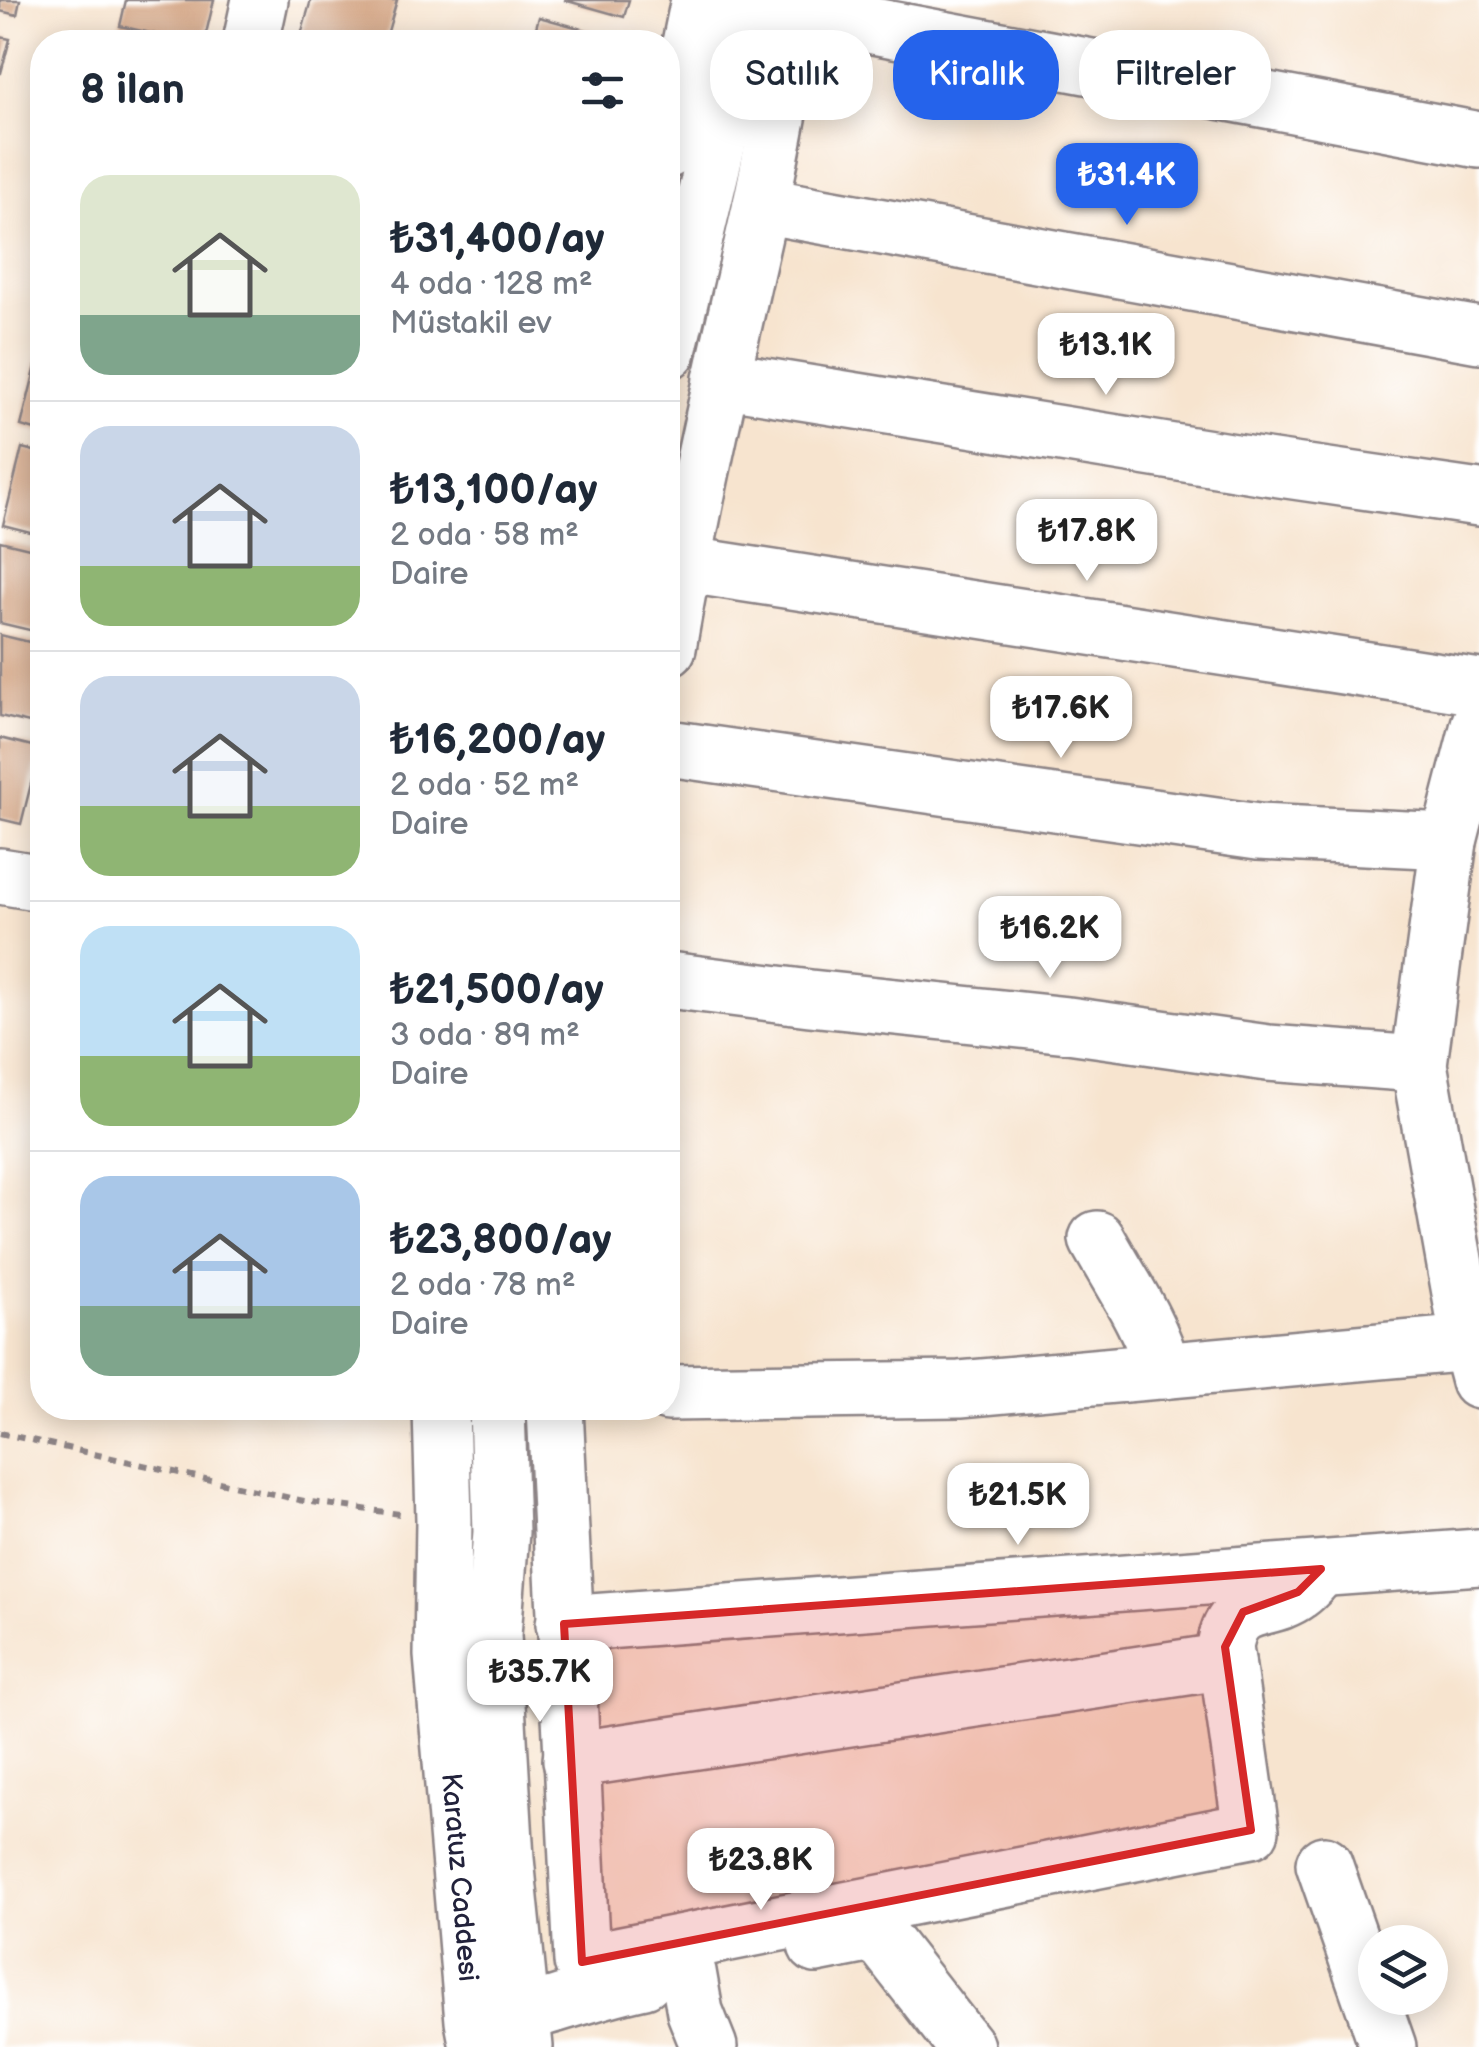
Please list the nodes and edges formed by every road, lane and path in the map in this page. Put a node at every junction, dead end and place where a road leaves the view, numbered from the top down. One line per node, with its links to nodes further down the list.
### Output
1 (260, 0): 4 (street)
2 (698, 0): 5 (street)
3 (784, 4): 6 (street); 7 (street); 8 (street)
4 (254, 30)
5 (680, 90)
6 (1479, 140)
7 (761, 204): 9 (street); 10 (street)
8 (680, 315)
9 (1479, 335)
10 (721, 379): 11 (street); 12 (street)
11 (1479, 498)
12 (682, 564): 13 (street); 14 (street)
13 (680, 576)
14 (1479, 688)
15 (1479, 725): 17 (street)
16 (680, 750): 17 (street)
17 (1449, 841): 21 (street)
18 (0, 876): 19 (street)
19 (30, 881)
20 (680, 982): 21 (street)
21 (1419, 1064): 23 (street)
22 (1097, 1239): 24 (street)
23 (1474, 1362): 24 (street)
24 (1163, 1371): 25 (street)
25 (680, 1394)
26 (441, 1420): 30 (street, Karatuz Caddesi)
27 (498, 1420): 38 (street)
28 (556, 1420): 33 (street)
29 (0, 1433): 30 (path)
30 (444, 1520): 38 (street, Karatuz Caddesi)
31 (1479, 1557): 32 (street)
32 (1322, 1569): 33 (street); 34 (street)
33 (564, 1624): 35 (street)
34 (1227, 1661): 35 (street); 35 (street)
35 (571, 1760)
36 (1324, 1864): 41 (street)
37 (688, 1972): 38 (street); 39 (street); 40 (street)
38 (499, 2033)
39 (710, 2047)
40 (966, 2047)
41 (1388, 2047)

